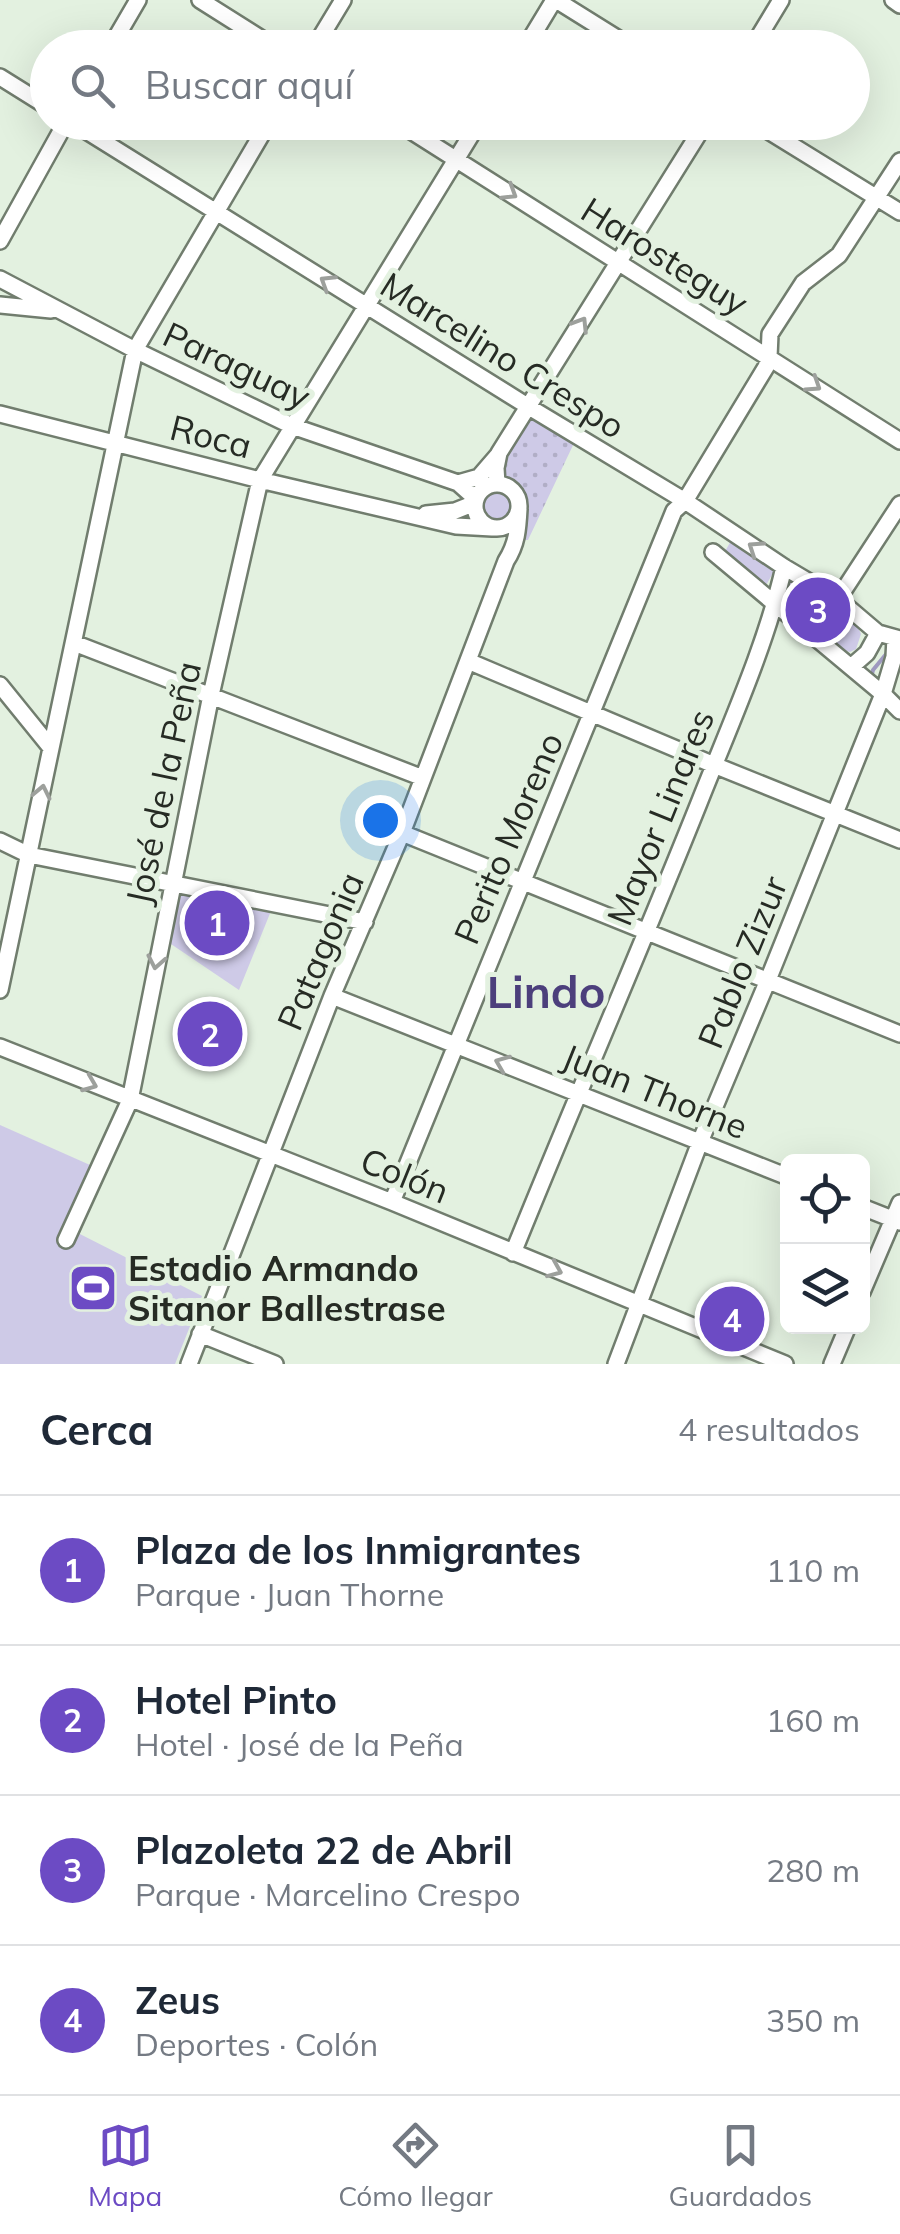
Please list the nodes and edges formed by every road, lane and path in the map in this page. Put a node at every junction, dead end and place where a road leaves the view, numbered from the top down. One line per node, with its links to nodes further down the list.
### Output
1 (138, 0): 8 (street)
2 (200, 0): 9 (street)
3 (343, 0): 10 (street)
4 (555, 0): 11 (street); 12 (street)
5 (782, 0): 13 (street)
6 (893, 0): 7 (street)
7 (900, 4)
8 (120, 30)
9 (248, 30)
10 (325, 30)
11 (536, 30)
12 (603, 30)
13 (763, 30)
14 (0, 77): 15 (street)
15 (30, 96)
16 (59, 140): 28 (street)
17 (98, 140): 26 (street, Marcelino Crespo)
18 (258, 140): 26 (street)
19 (426, 140): 23 (street, Harosteguy)
20 (468, 140): 23 (street, José de la Peña)
21 (695, 140): 29 (street)
22 (783, 140): 25 (street)
23 (456, 159): 29 (street, Harosteguy, one-way to 29); 32 (street, José de la Peña)
24 (900, 160): 25 (street, Perito Moreno)
25 (878, 198): 27 (street); 35 (street, Perito Moreno)
26 (216, 212): 32 (street, Marcelino Crespo, one-way to 26); 34 (street)
27 (900, 212)
28 (0, 241)
29 (619, 262): 35 (street, Harosteguy); 36 (street, one-way to 29)
30 (0, 279): 33 (street, Paraguay)
31 (0, 305): 33 (street)
32 (366, 306): 36 (street, Marcelino Crespo); 38 (street, José de la Peña)
33 (58, 310): 34 (street, Paraguay)
34 (135, 350): 38 (street, Paraguay); 40 (street)
35 (769, 356): 39 (street, Harosteguy, one-way to 39); 46 (street, Perito Moreno)
36 (529, 407): 41 (street); 46 (street, Marcelino Crespo)
37 (0, 414): 40 (street, Roca)
38 (292, 426): 42 (street, José de la Peña); 43 (street, Paraguay)
39 (900, 441)
40 (116, 443): 42 (street, Roca); 57 (street)
41 (500, 453): 43 (street); 44 (street)
42 (260, 480): 49 (street, Roca); 62 (street, José de la Peña)
43 (458, 483): 45 (street, Paraguay)
44 (497, 484): 45 (street); 48 (street)
45 (475, 501): 49 (street); 50 (street)
46 (686, 502): 53 (street, Marcelino Crespo, one-way to 46); 64 (street, Perito Moreno)
47 (900, 504): 54 (street)
48 (519, 508): 50 (street); 52 (street, Patagonia)
49 (407, 514): 50 (street, Roca)
50 (494, 528): 52 (street)
51 (713, 552): 55 (street)
52 (506, 561): 58 (street, Patagonia)
53 (784, 567): 54 (street, Marcelino Crespo); 55 (street, Mayor Linares)
54 (838, 599): 56 (street, Marcelino Crespo)
55 (775, 605): 59 (street); 66 (street, Mayor Linares)
56 (893, 640): 59 (street); 61 (street, Pablo Zizur)
57 (74, 643): 62 (street); 65 (street)
58 (468, 661): 64 (street); 67 (street, Patagonia)
59 (850, 667): 61 (street)
60 (0, 685): 65 (street)
61 (883, 694): 63 (street); 68 (street, Pablo Zizur)
62 (211, 695): 67 (street); 74 (street, José de la Peña)
63 (900, 712)
64 (592, 713): 66 (street); 73 (street, Perito Moreno)
65 (51, 748): 72 (street, one-way to 65)
66 (714, 765): 68 (street); 76 (street, Mayor Linares)
67 (423, 778): 69 (street, Patagonia)
68 (835, 814): 70 (street); 78 (street, Pablo Zizur)
69 (402, 833): 73 (street); 75 (street, Patagonia)
70 (900, 840)
71 (0, 841): 72 (street)
72 (29, 855): 74 (street); 77 (street)
73 (522, 880): 76 (street); 82 (street, Perito Moreno)
74 (172, 882): 75 (street); 85 (street, José de la Peña, one-way to 85)
75 (365, 922): 80 (street, Patagonia)
76 (648, 930): 78 (street); 84 (street, Mayor Linares)
77 (2, 971): 79 (street)
78 (768, 980): 81 (street); 86 (street, Pablo Zizur)
79 (0, 990)
80 (332, 996): 82 (street, Juan Thorne); 87 (street, Patagonia)
81 (900, 1034)
82 (456, 1044): 84 (street, Juan Thorne, one-way to 82); 89 (street, Perito Moreno)
83 (0, 1047): 85 (street, Colón, one-way to 85)
84 (577, 1093): 86 (street, Juan Thorne); 94 (street, Mayor Linares)
85 (130, 1100): 87 (street, Colón); 93 (street, José de la Peña)
86 (700, 1142): 88 (street, Juan Thorne); 96 (street, Pablo Zizur)
87 (271, 1154): 89 (street, Colón); 97 (street, Patagonia)
88 (780, 1174)
89 (392, 1202): 94 (street, Colón)
90 (900, 1202): 92 (street)
91 (870, 1210): 92 (street)
92 (896, 1221): 95 (street)
93 (66, 1240)
94 (513, 1253): 96 (street, Colón, one-way to 96)
95 (870, 1275)
96 (639, 1306): 101 (street, Pablo Zizur); 102 (street, Colón)
97 (200, 1334): 99 (street, Patagonia); 100 (street)
98 (845, 1334): 103 (street)
99 (189, 1364)
100 (275, 1364)
101 (616, 1364)
102 (785, 1364)
103 (832, 1364)

